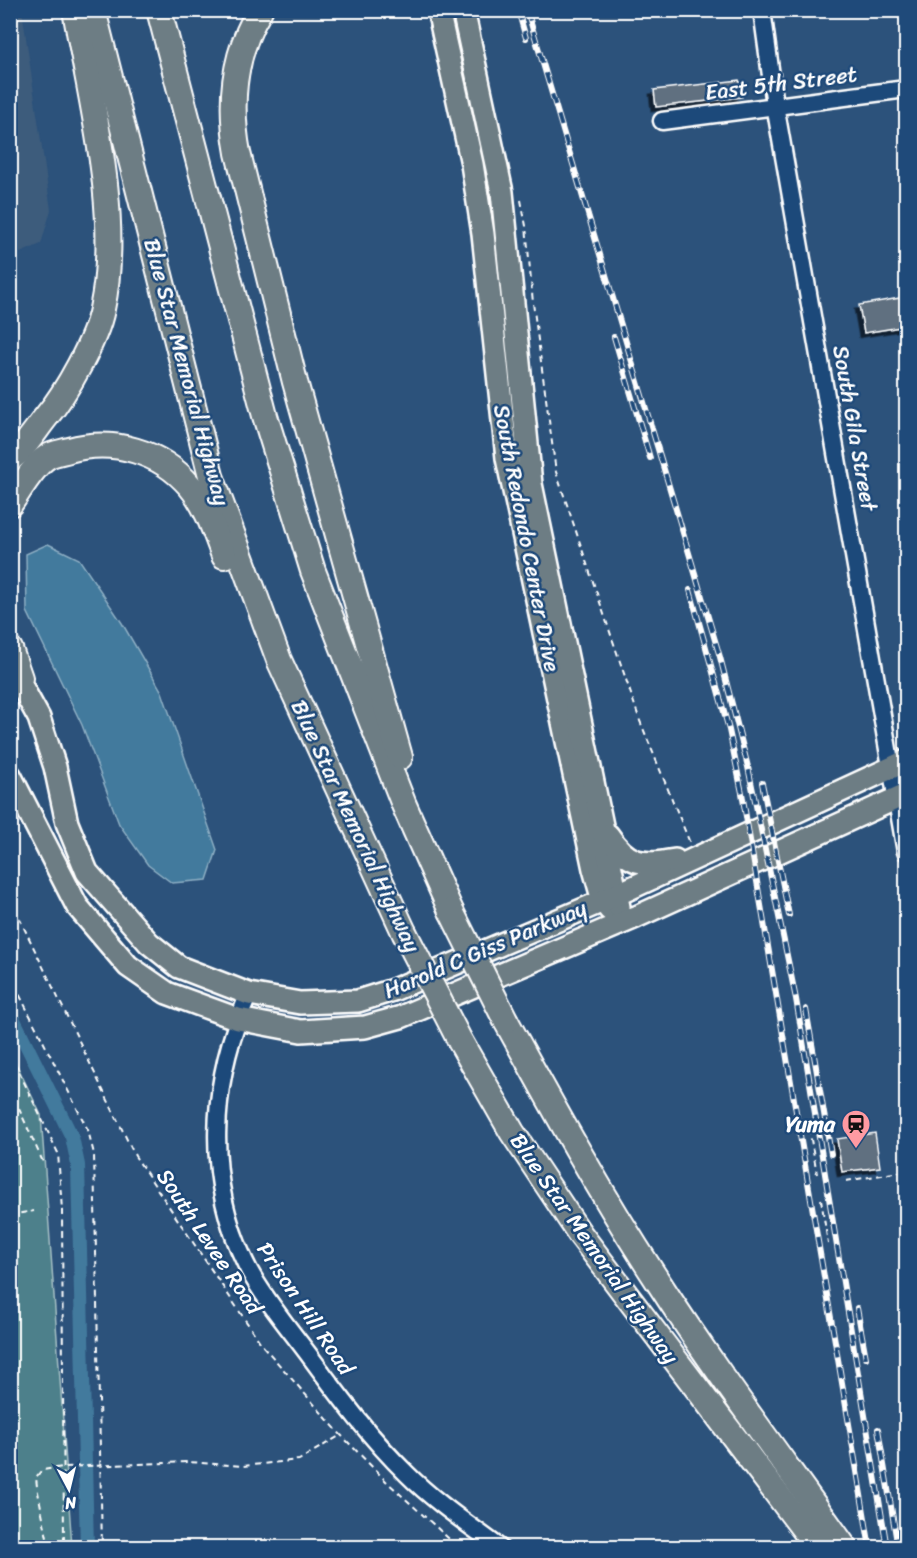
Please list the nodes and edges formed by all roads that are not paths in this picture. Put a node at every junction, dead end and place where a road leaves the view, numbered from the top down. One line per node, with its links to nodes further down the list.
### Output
1 (75, 10): 13 (highway)
2 (93, 10): 29 (highway, Blue Star Memorial Highway)
3 (159, 10): 12 (highway, Blue Star Memorial Highway)
4 (176, 10): 12 (highway)
5 (260, 10): 27 (highway)
6 (438, 10): 28 (main road, South Redondo Center Drive)
7 (464, 10): 24 (main road, South Redondo Center Drive)
8 (762, 10): 10 (street, South Gila Street)
9 (906, 89): 10 (street, East 5th Street)
10 (775, 105): 11 (street, East 5th Street); 21 (street, South Gila Street)
11 (662, 121)
12 (215, 226): 27 (highway, Blue Star Memorial Highway)
13 (41, 423): 14 (highway); 16 (highway)
14 (10, 441)
15 (47, 457): 17 (highway); 18 (highway); 29 (highway)
16 (10, 459)
17 (10, 481)
18 (10, 504)
19 (10, 649): 20 (highway)
20 (15, 671): 32 (main road, Harold C Giss Parkway)
21 (900, 764): 23 (street, South Gila Street); 25 (main road, Harold C Giss Parkway)
22 (10, 775): 33 (main road, Harold C Giss Parkway)
23 (902, 796): 26 (street, South Gila Street); 30 (main road, Harold C Giss Parkway)
24 (604, 830): 25 (main road); 30 (main road, South Redondo Center Drive)
25 (697, 850): 30 (main road, Harold C Giss Parkway)
26 (906, 852)
27 (430, 866): 34 (highway, Blue Star Memorial Highway, bridge)
28 (594, 869): 30 (main road, South Redondo Center Drive); 31 (main road)
29 (376, 874): 34 (highway, Blue Star Memorial Highway, bridge)
30 (618, 907): 31 (main road, Harold C Giss Parkway); 33 (main road, Harold C Giss Parkway)
31 (567, 916): 32 (main road, Harold C Giss Parkway)
32 (249, 994): 33 (street, Prison Hill Road)
33 (238, 1019): 35 (street, Prison Hill Road)
34 (791, 1491): 36 (highway, Blue Star Memorial Highway); 37 (highway, Blue Star Memorial Highway)
35 (500, 1548)
36 (818, 1548)
37 (845, 1548)

